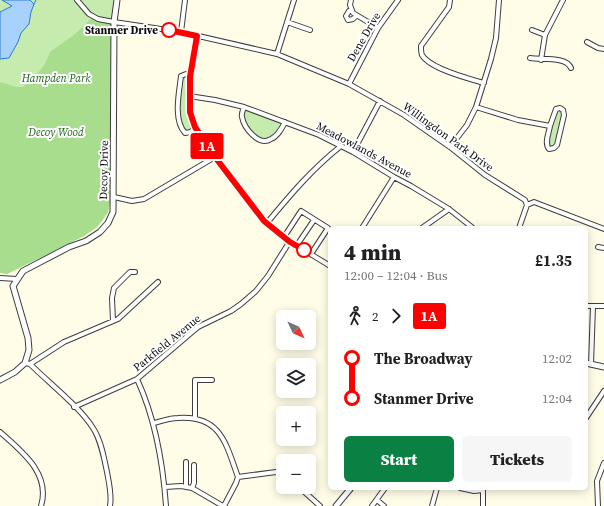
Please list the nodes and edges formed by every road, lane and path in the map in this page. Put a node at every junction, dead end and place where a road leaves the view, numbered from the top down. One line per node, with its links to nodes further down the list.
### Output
1 (77, 0): 12 (street, Willingdon Park Drive)
2 (117, 0): 12 (street, Decoy Drive)
3 (185, 0): 17 (street)
4 (294, 0): 13 (street)
5 (351, 0): 10 (street)
6 (398, 0): 14 (street, Dene Drive)
7 (450, 0): 29 (street)
8 (499, 0): 29 (street)
9 (563, 0): 18 (street)
10 (352, 11): 11 (street); 11 (street)
11 (356, 16): 14 (street)
12 (114, 22): 17 (street, Willingdon Park Drive); 43 (street, Decoy Drive)
13 (287, 22): 15 (street); 22 (street)
14 (378, 28): 30 (street, Dene Drive)
15 (310, 30)
16 (532, 30): 18 (street)
17 (181, 32): 19 (street, Willingdon Park Drive)
18 (545, 35): 24 (street)
19 (197, 36): 22 (street, Willingdon Park Drive); 28 (street)
20 (587, 42): 21 (street)
21 (604, 48)
22 (277, 54): 30 (street, Willingdon Park Drive)
23 (530, 58): 24 (street)
24 (541, 60): 26 (street)
25 (574, 60): 26 (street)
26 (569, 63): 27 (street)
27 (571, 68)
28 (190, 77): 31 (street); 37 (street)
29 (484, 83): 34 (street)
30 (349, 84): 32 (street, Willingdon Park Drive)
31 (189, 96): 33 (street, Meadowlands Avenue); 37 (street)
32 (380, 101): 39 (street, Willingdon Park Drive); 40 (street)
33 (244, 107): 35 (street, Meadowlands Avenue); 35 (street)
34 (476, 108): 36 (street); 39 (street)
35 (285, 122): 38 (street, Meadowlands Avenue)
36 (550, 126): 36 (street)
37 (195, 127): 41 (street)
38 (340, 146): 40 (street, Meadowlands Avenue); 47 (street)
39 (450, 147): 44 (street, Willingdon Park Drive)
40 (353, 152): 42 (street, Meadowlands Avenue)
41 (215, 157): 43 (street); 47 (street)
42 (394, 177): 45 (street, Meadowlands Avenue); 48 (street)
43 (114, 197): 62 (street, Decoy Drive)
44 (527, 205): 51 (street); 52 (street)
45 (448, 210): 49 (street); 50 (street, Meadowlands Avenue)
46 (314, 220): 53 (street); 55 (street); 58 (street)
47 (267, 223): 53 (street)
48 (363, 226)
49 (425, 226)
50 (469, 226)
51 (519, 226)
52 (604, 229)
53 (284, 237): 54 (street)
54 (290, 242): 55 (street); 73 (street, Parkfield Avenue)
55 (297, 246): 58 (street)
56 (598, 247): 57 (street)
57 (604, 248)
58 (311, 254): 59 (street)
59 (328, 265)
60 (135, 272): 67 (street)
61 (0, 278): 62 (street)
62 (17, 279): 71 (street, Decoy Drive)
63 (158, 282): 67 (street)
64 (588, 306): 65 (street)
65 (593, 306): 66 (street); 69 (street)
66 (604, 306)
67 (113, 321): 71 (street)
68 (588, 336): 69 (street)
69 (592, 336): 70 (street)
70 (589, 363): 72 (street)
71 (27, 364): 74 (street); 77 (street)
72 (604, 367)
73 (137, 379): 77 (street, Parkfield Avenue); 80 (street)
74 (0, 380)
75 (212, 380): 79 (street)
76 (604, 391): 78 (street)
77 (74, 407): 97 (street)
78 (588, 415)
79 (195, 419): 80 (street); 86 (street)
80 (154, 423): 87 (street)
81 (0, 432): 96 (street)
82 (186, 462): 88 (street)
83 (604, 463): 106 (street)
84 (194, 464): 89 (street)
85 (276, 472): 86 (street)
86 (238, 477): 99 (street)
87 (165, 487): 88 (street); 98 (street)
88 (186, 487): 89 (street)
89 (192, 488): 99 (street)
90 (349, 490): 101 (street)
91 (384, 490): 95 (street)
92 (436, 490): 104 (street)
93 (483, 490): 105 (street)
94 (307, 494): 100 (street)
95 (377, 500): 102 (street); 103 (street)
96 (41, 506)
97 (110, 506)
98 (166, 506)
99 (223, 506)
100 (320, 506)
101 (336, 506)
102 (372, 506)
103 (384, 506)
104 (432, 506)
105 (483, 506)
106 (598, 506)

